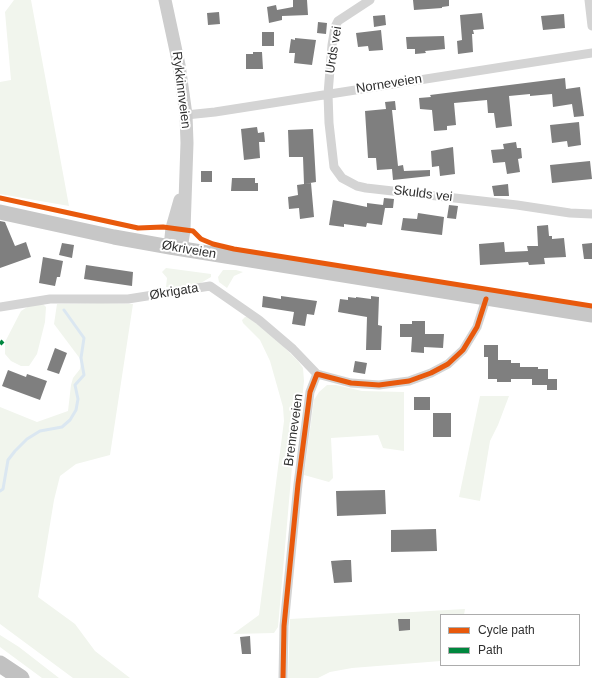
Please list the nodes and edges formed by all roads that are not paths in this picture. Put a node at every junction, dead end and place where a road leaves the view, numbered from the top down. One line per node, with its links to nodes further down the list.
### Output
1 (164, 0): 7 (street, Rykkinnveien)
2 (370, 0): 6 (street, Urds vei)
3 (589, 0): 4 (street)
4 (592, 26)
5 (592, 53): 6 (street, Norneveien)
6 (328, 94): 7 (street, Norneveien); 9 (street, Skulds vei)
7 (186, 116): 10 (street, Rykkinnveien)
8 (0, 212): 10 (main road, Økriveien)
9 (592, 214)
10 (176, 248): 11 (main road, Økriveien)
11 (486, 299): 13 (main road, Økriveien); 14 (street)
12 (0, 307): 14 (street, Økrigata)
13 (592, 315)
14 (317, 374): 17 (street, Brenneveien)
15 (0, 664): 16 (highway)
16 (21, 678)
17 (283, 678)

